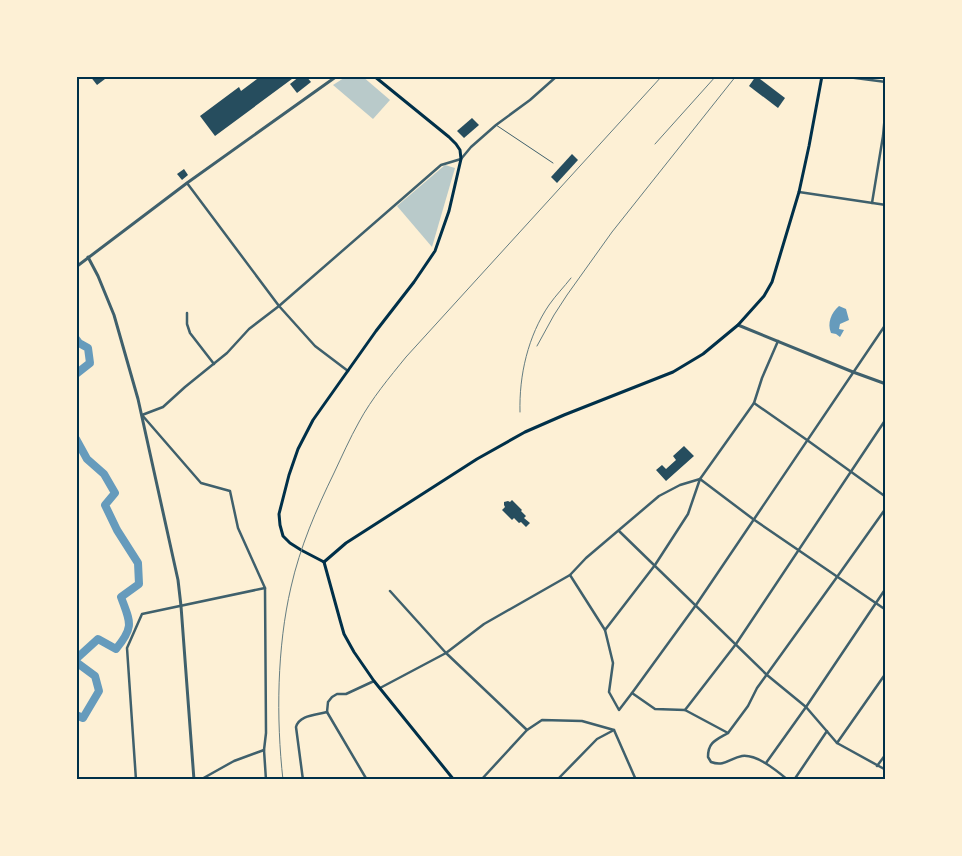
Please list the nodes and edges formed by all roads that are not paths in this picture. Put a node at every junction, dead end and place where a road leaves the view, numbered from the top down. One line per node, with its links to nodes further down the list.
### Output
1 (337, 76): 11 (street)
2 (374, 76): 9 (main road)
3 (557, 76): 8 (street)
4 (822, 76): 12 (main road)
5 (840, 76): 6 (street)
6 (886, 82)
7 (886, 104): 13 (street)
8 (496, 125): 9 (street); 10 (lane)
9 (461, 159): 17 (street); 23 (main road)
10 (553, 163)
11 (187, 183): 15 (street); 17 (street)
12 (799, 192): 13 (street); 20 (main road)
13 (872, 203): 14 (street)
14 (886, 206)
15 (88, 257): 16 (street); 27 (street)
16 (76, 266)
17 (279, 306): 22 (street); 23 (street)
18 (187, 313): 22 (street)
19 (886, 324): 24 (street)
20 (738, 325): 21 (street); 37 (main road)
21 (778, 341): 24 (street); 26 (street)
22 (214, 364): 27 (street)
23 (348, 371): 37 (main road)
24 (853, 372): 25 (street); 29 (street)
25 (886, 384)
26 (754, 403): 29 (street); 31 (street)
27 (142, 415): 41 (street); 46 (street)
28 (886, 420): 30 (street)
29 (807, 440): 30 (street); 34 (street)
30 (851, 471): 32 (street); 36 (street)
31 (700, 479): 34 (street); 35 (street); 38 (street)
32 (886, 497)
33 (886, 508): 40 (street)
34 (753, 519): 36 (street); 45 (street)
35 (619, 531): 38 (street); 39 (street)
36 (799, 550): 40 (street); 49 (street)
37 (324, 562): 53 (main road)
38 (655, 564): 45 (street); 48 (street)
39 (570, 575): 48 (street); 50 (street)
40 (838, 577): 44 (street); 52 (street)
41 (265, 588): 46 (street); 64 (street)
42 (886, 588): 44 (street)
43 (390, 591): 50 (street)
44 (876, 604): 47 (street); 56 (street)
45 (696, 605): 49 (street); 55 (street)
46 (181, 606): 69 (street); 70 (street)
47 (886, 610)
48 (605, 630): 55 (street)
49 (736, 644): 52 (street); 57 (street)
50 (446, 653): 54 (street); 59 (street)
51 (886, 673): 63 (street)
52 (767, 675): 56 (street); 62 (street)
53 (374, 681): 54 (main road); 58 (street)
54 (380, 688): 75 (main road)
55 (632, 692): 57 (street)
56 (806, 707): 61 (street); 66 (street)
57 (685, 710): 62 (street)
58 (327, 712): 73 (street); 74 (street)
59 (527, 730): 60 (street); 76 (street)
60 (614, 730): 77 (street); 78 (street)
61 (828, 731): 63 (street); 80 (street)
62 (728, 733): 66 (street)
63 (836, 743): 67 (street)
64 (264, 750): 71 (street); 72 (street)
65 (886, 754): 67 (street)
66 (766, 764): 79 (street)
67 (877, 766): 68 (street)
68 (886, 770)
69 (136, 780)
70 (194, 780)
71 (200, 780)
72 (266, 780)
73 (303, 780)
74 (367, 780)
75 (454, 780)
76 (481, 780)
77 (557, 780)
78 (636, 780)
79 (788, 780)
80 (794, 780)

